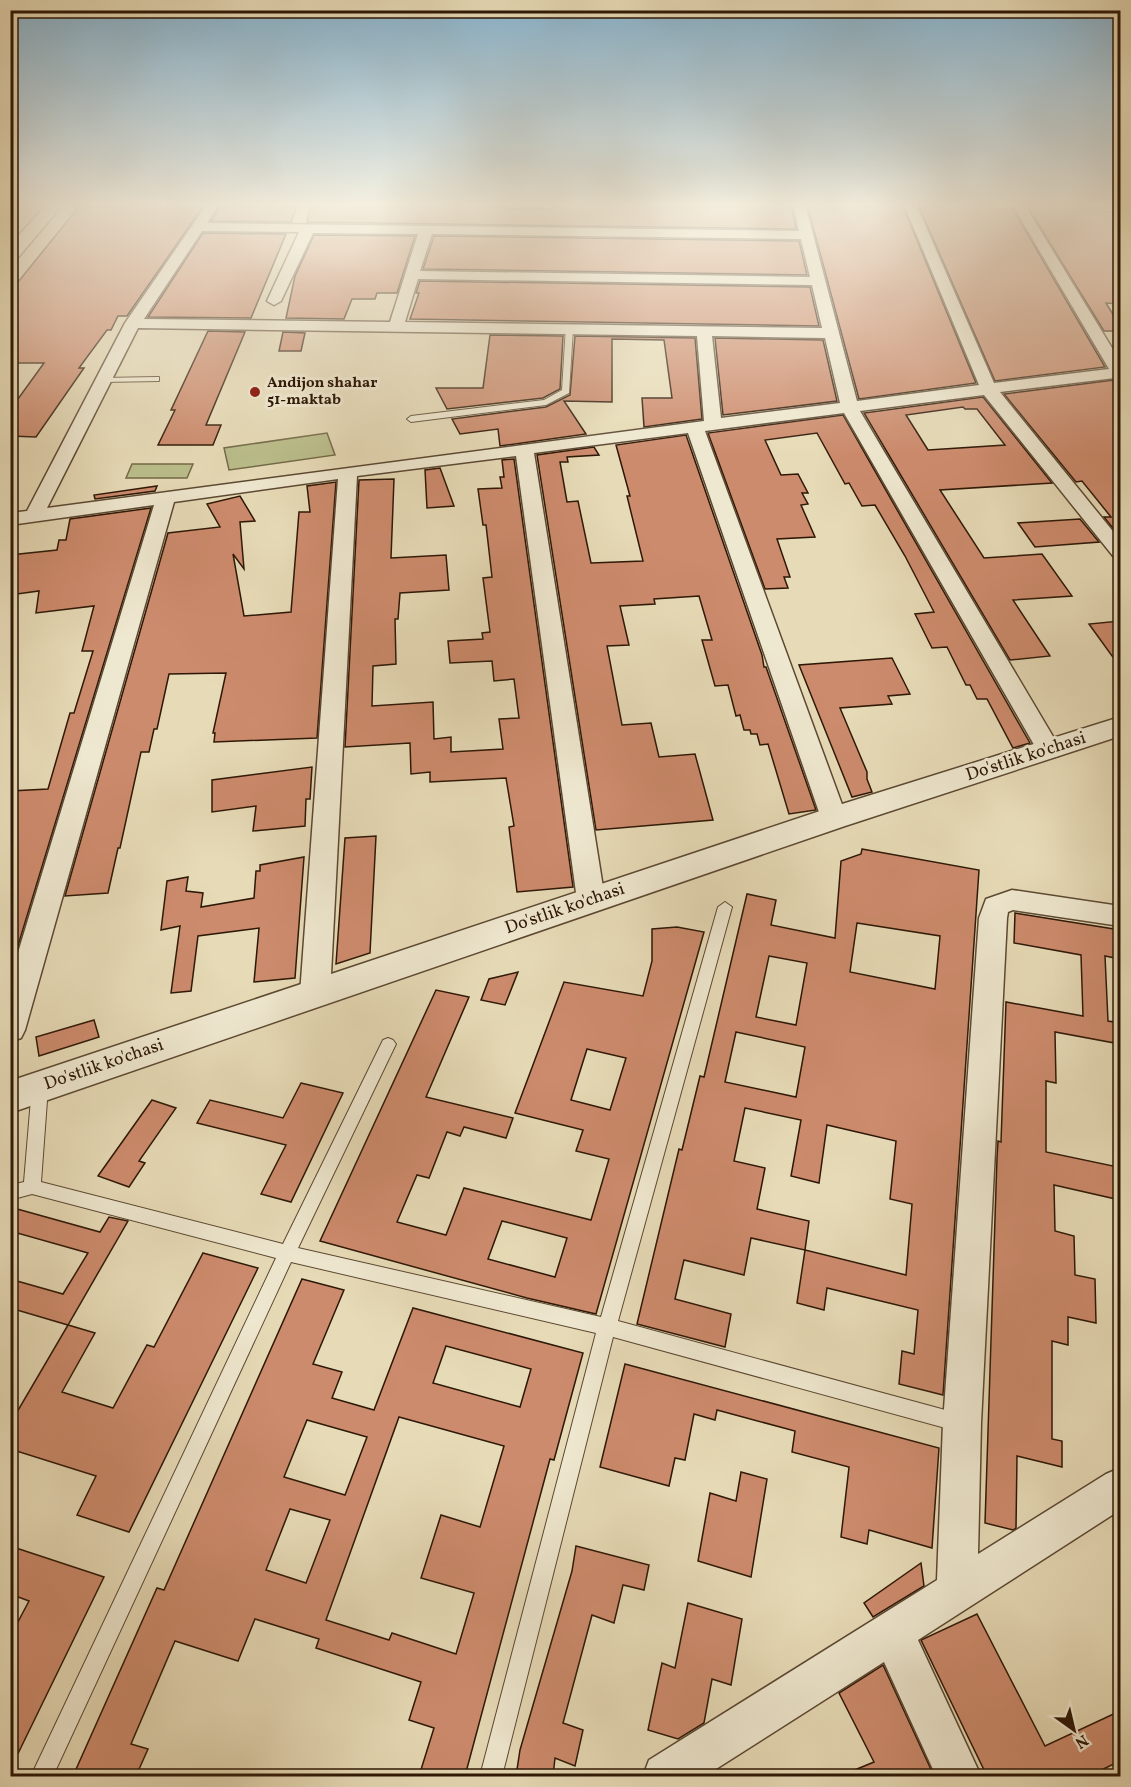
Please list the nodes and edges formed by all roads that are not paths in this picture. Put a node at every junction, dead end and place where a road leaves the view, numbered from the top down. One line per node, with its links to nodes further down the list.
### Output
1 (156, 287): 8 (street)
2 (280, 287): 7 (street)
3 (408, 287): 9 (street)
4 (819, 287): 12 (street)
5 (945, 287): 16 (street)
6 (1070, 287): 13 (street)
7 (274, 300)
8 (133, 323): 9 (street); 15 (street)
9 (396, 326): 10 (street)
10 (569, 328): 11 (street); 18 (lane)
11 (704, 331): 12 (street); 19 (street)
12 (830, 333): 17 (street)
13 (1120, 373): 16 (street)
14 (156, 379): 15 (lane)
15 (104, 380): 23 (street)
16 (988, 388): 17 (street); 25 (street)
17 (850, 408): 19 (street); 27 (street)
18 (411, 419)
19 (704, 426): 20 (street); 28 (street)
20 (524, 449): 21 (street); 29 (street)
21 (348, 472): 22 (street); 32 (street)
22 (166, 497): 23 (street); 33 (street)
23 (34, 515): 24 (street)
24 (10, 519)
25 (1120, 552)
26 (1120, 726): 27 (street, Do'stlik ko'chasi)
27 (1050, 750): 28 (street, Do'stlik ko'chasi)
28 (834, 818): 29 (street, Do'stlik ko'chasi)
29 (591, 900): 32 (street, Do'stlik ko'chasi)
30 (725, 906): 39 (lane)
31 (1120, 916): 40 (street)
32 (315, 994): 35 (street, Do'stlik ko'chasi)
33 (10, 1030)
34 (388, 1044): 38 (lane)
35 (25, 1092): 36 (lane)
36 (32, 1187): 37 (lane); 38 (lane)
37 (10, 1193)
38 (287, 1253): 39 (lane); 44 (lane)
39 (607, 1327): 40 (lane); 45 (lane)
40 (962, 1423): 42 (street)
41 (1120, 1488): 42 (street)
42 (957, 1591): 43 (street)
43 (893, 1633): 46 (street); 47 (street)
44 (42, 1776)
45 (491, 1776)
46 (665, 1776)
47 (959, 1776)

